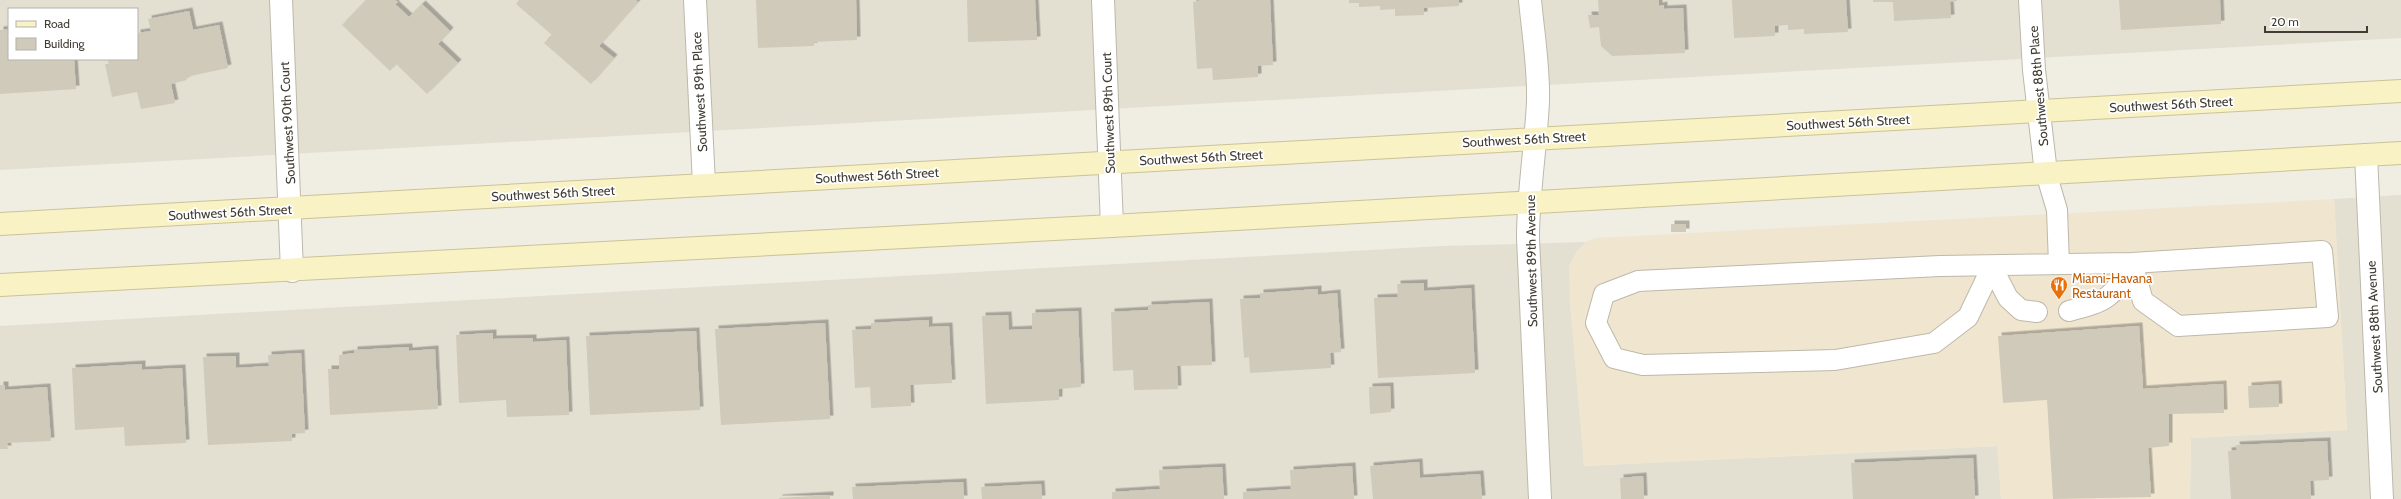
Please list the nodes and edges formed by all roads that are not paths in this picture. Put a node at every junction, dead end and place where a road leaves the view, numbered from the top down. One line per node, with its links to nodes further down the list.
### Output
1 (281, 0): 15 (street, Southwest 90th Court)
2 (695, 0): 13 (street, Southwest 89th Place)
3 (1103, 0): 11 (street, Southwest 89th Court)
4 (1530, 0): 8 (street, Southwest 89th Avenue)
5 (2030, 0): 7 (street, Southwest 88th Place)
6 (2401, 91): 7 (main road, Southwest 56th Street)
7 (2039, 112): 8 (main road, Southwest 56th Street); 12 (street, Southwest 88th Place)
8 (1536, 138): 11 (main road, Southwest 56th Street); 14 (street, Southwest 89th Avenue)
9 (2401, 153): 10 (main road)
10 (2366, 155): 12 (main road); 26 (street, Southwest 88th Avenue)
11 (1110, 162): 13 (main road, Southwest 56th Street); 17 (street, Southwest 89th Court)
12 (2046, 173): 14 (main road); 19 (lane)
13 (704, 184): 15 (main road, Southwest 56th Street)
14 (1528, 202): 17 (main road); 25 (street, Southwest 89th Avenue)
15 (290, 208): 16 (main road, Southwest 56th Street); 21 (street, Southwest 90th Court)
16 (0, 224)
17 (1112, 226): 21 (main road)
18 (2132, 263): 18 (lane); 19 (lane); 23 (lane)
19 (2059, 264): 20 (lane)
20 (1992, 267): 20 (lane); 24 (lane)
21 (292, 271): 22 (main road)
22 (0, 285)
23 (2070, 311)
24 (2037, 312)
25 (1540, 499)
26 (2382, 499)

